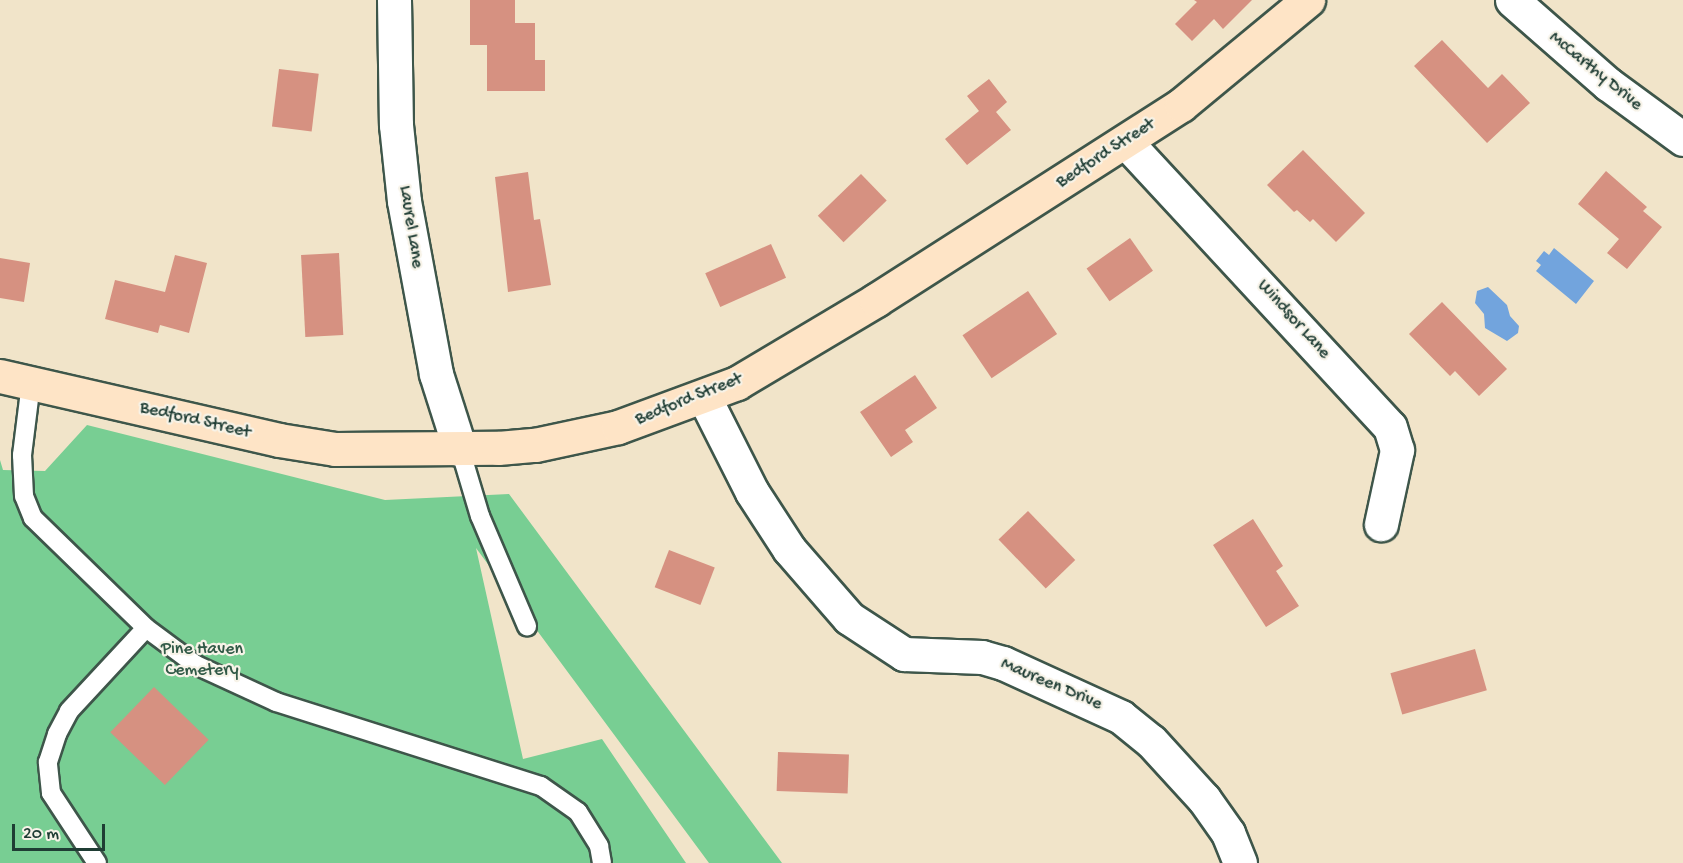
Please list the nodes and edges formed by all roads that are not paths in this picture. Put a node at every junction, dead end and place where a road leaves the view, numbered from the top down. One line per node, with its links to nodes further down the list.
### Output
1 (394, 0): 9 (street, Laurel Lane)
2 (1308, 0): 5 (main road, Bedford Street)
3 (1512, 0): 4 (street, McCarthy Drive)
4 (1683, 139)
5 (1125, 142): 8 (main road, Bedford Street); 10 (street, Windsor Lane)
6 (0, 376): 7 (main road, Bedford Street)
7 (32, 383): 9 (main road, Bedford Street); 12 (lane)
8 (704, 397): 9 (main road, Bedford Street); 15 (street, Maureen Drive)
9 (460, 449): 11 (lane)
10 (1381, 524)
11 (527, 626)
12 (146, 628): 13 (lane); 14 (lane)
13 (97, 863)
14 (602, 863)
15 (1240, 863)

